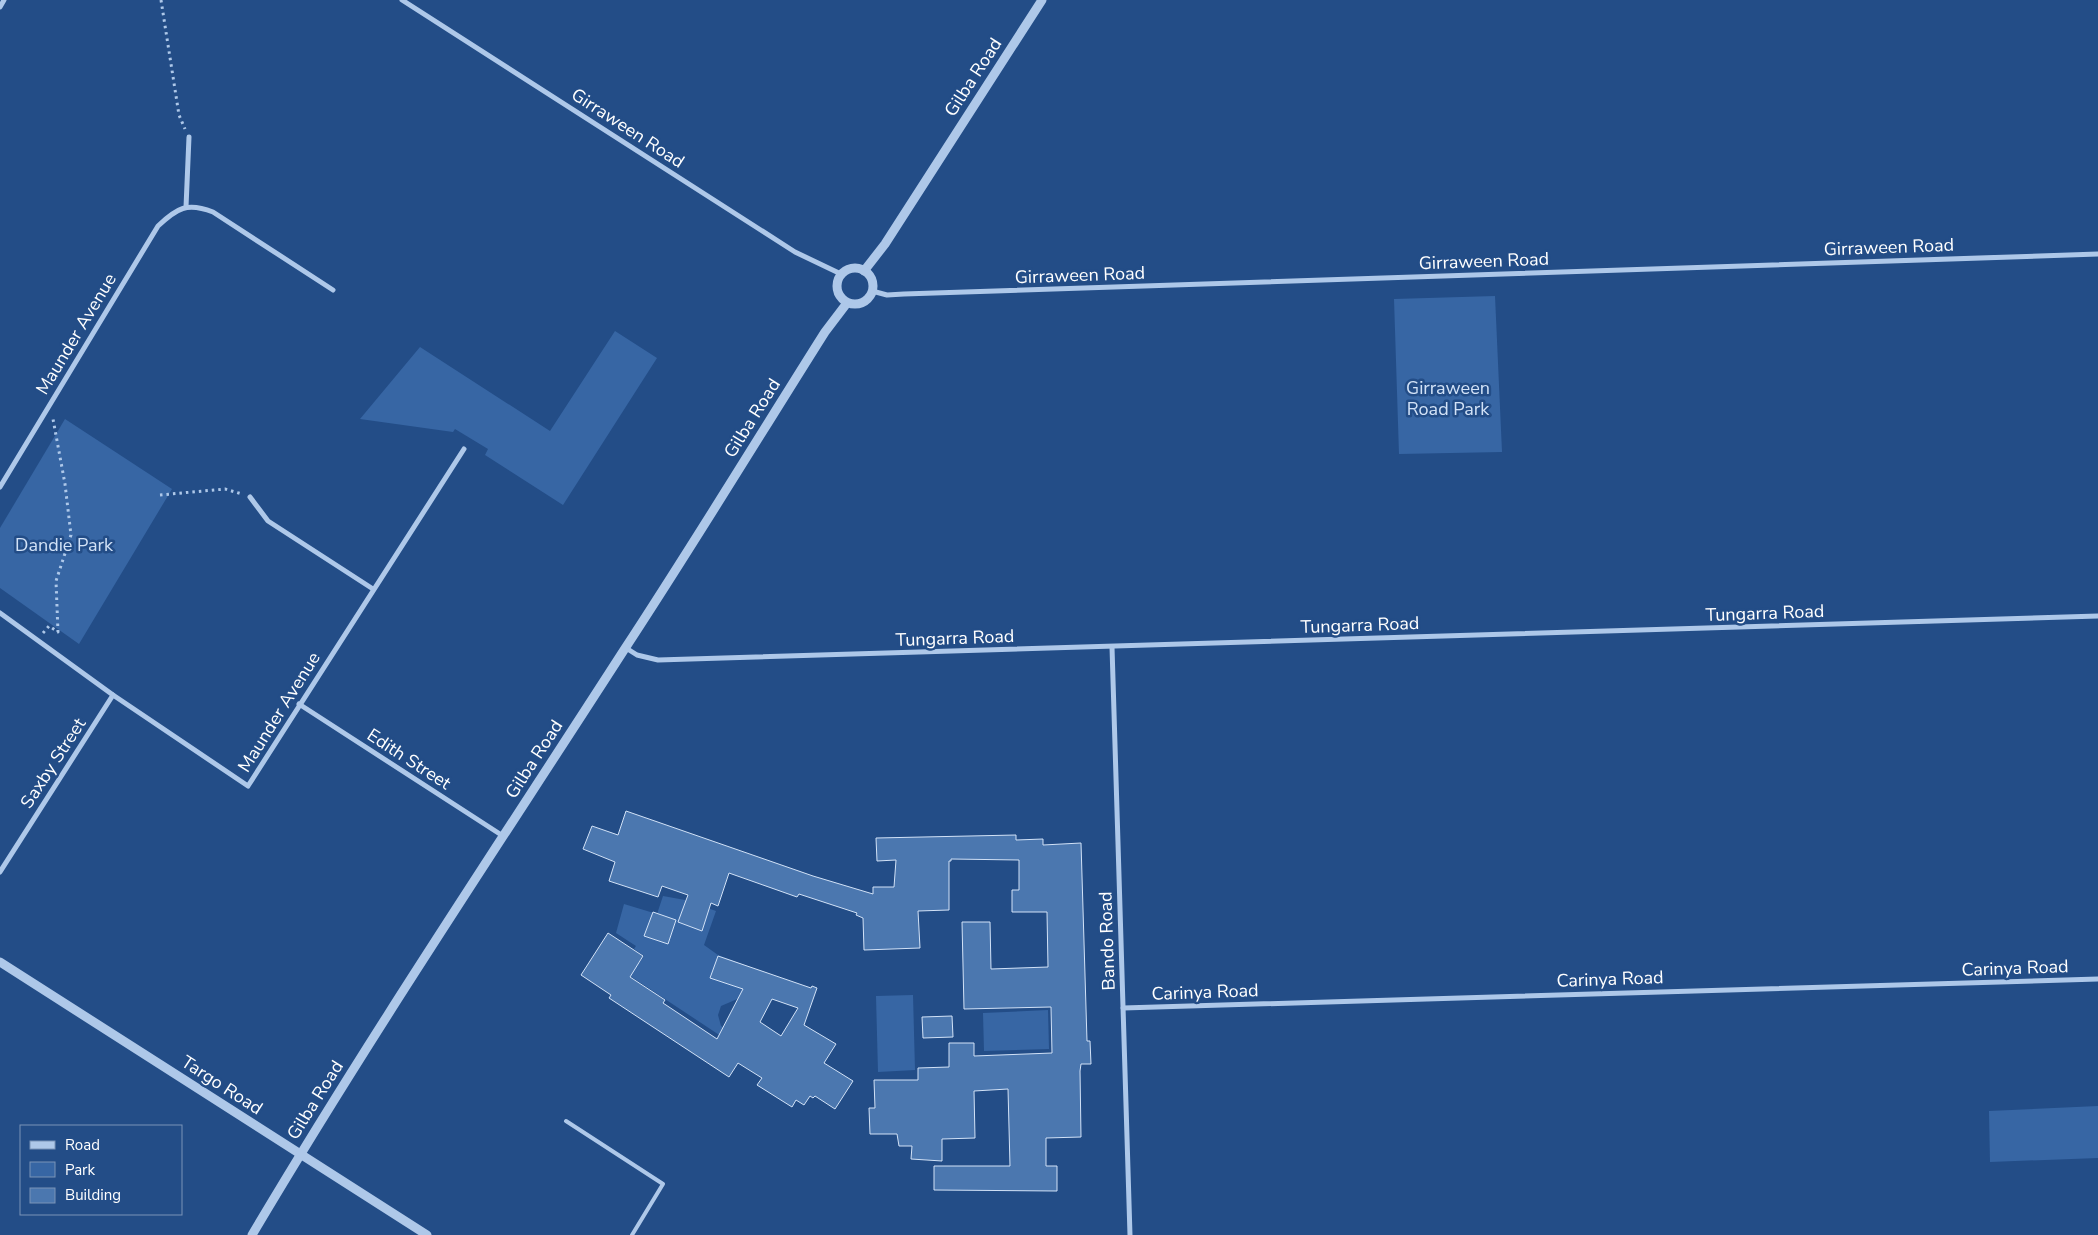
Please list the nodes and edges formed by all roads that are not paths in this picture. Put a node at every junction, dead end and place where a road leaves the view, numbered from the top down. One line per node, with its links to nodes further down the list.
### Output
1 (4, 0): 4 (street)
2 (402, 0): 9 (street, Girraween Road)
3 (1042, 0): 8 (street, Gilba Road)
4 (0, 7)
5 (189, 137): 6 (street)
6 (186, 207): 10 (street); 14 (street, Maunder Avenue)
7 (2098, 254): 11 (street, Girraween Road)
8 (864, 271): 9 (street); 11 (street)
9 (841, 274): 12 (street)
10 (333, 290)
11 (872, 291): 12 (street)
12 (847, 303): 20 (street, Gilba Road)
13 (464, 449): 16 (street, Maunder Avenue)
14 (0, 487)
15 (250, 497): 16 (street)
16 (373, 589): 22 (street, Maunder Avenue)
17 (0, 614): 21 (street, Maunder Avenue)
18 (2098, 616): 19 (street, Tungarra Road)
19 (1112, 647): 20 (street, Tungarra Road); 27 (street, Bando Road)
20 (626, 648): 23 (street, Gilba Road)
21 (113, 695): 22 (street, Maunder Avenue); 24 (street, Saxby Street)
22 (300, 704): 23 (street, Edith Street)
23 (503, 836): 29 (street, Gilba Road)
24 (0, 872)
25 (1, 965): 29 (street, Targo Road)
26 (2098, 979): 27 (street, Carinya Road)
27 (1123, 1008): 33 (street, Bando Road)
28 (566, 1121): 32 (lane)
29 (300, 1154): 30 (street, Gilba Road); 31 (street, Targo Road)
30 (252, 1235)
31 (426, 1235)
32 (632, 1235)
33 (1130, 1235)

